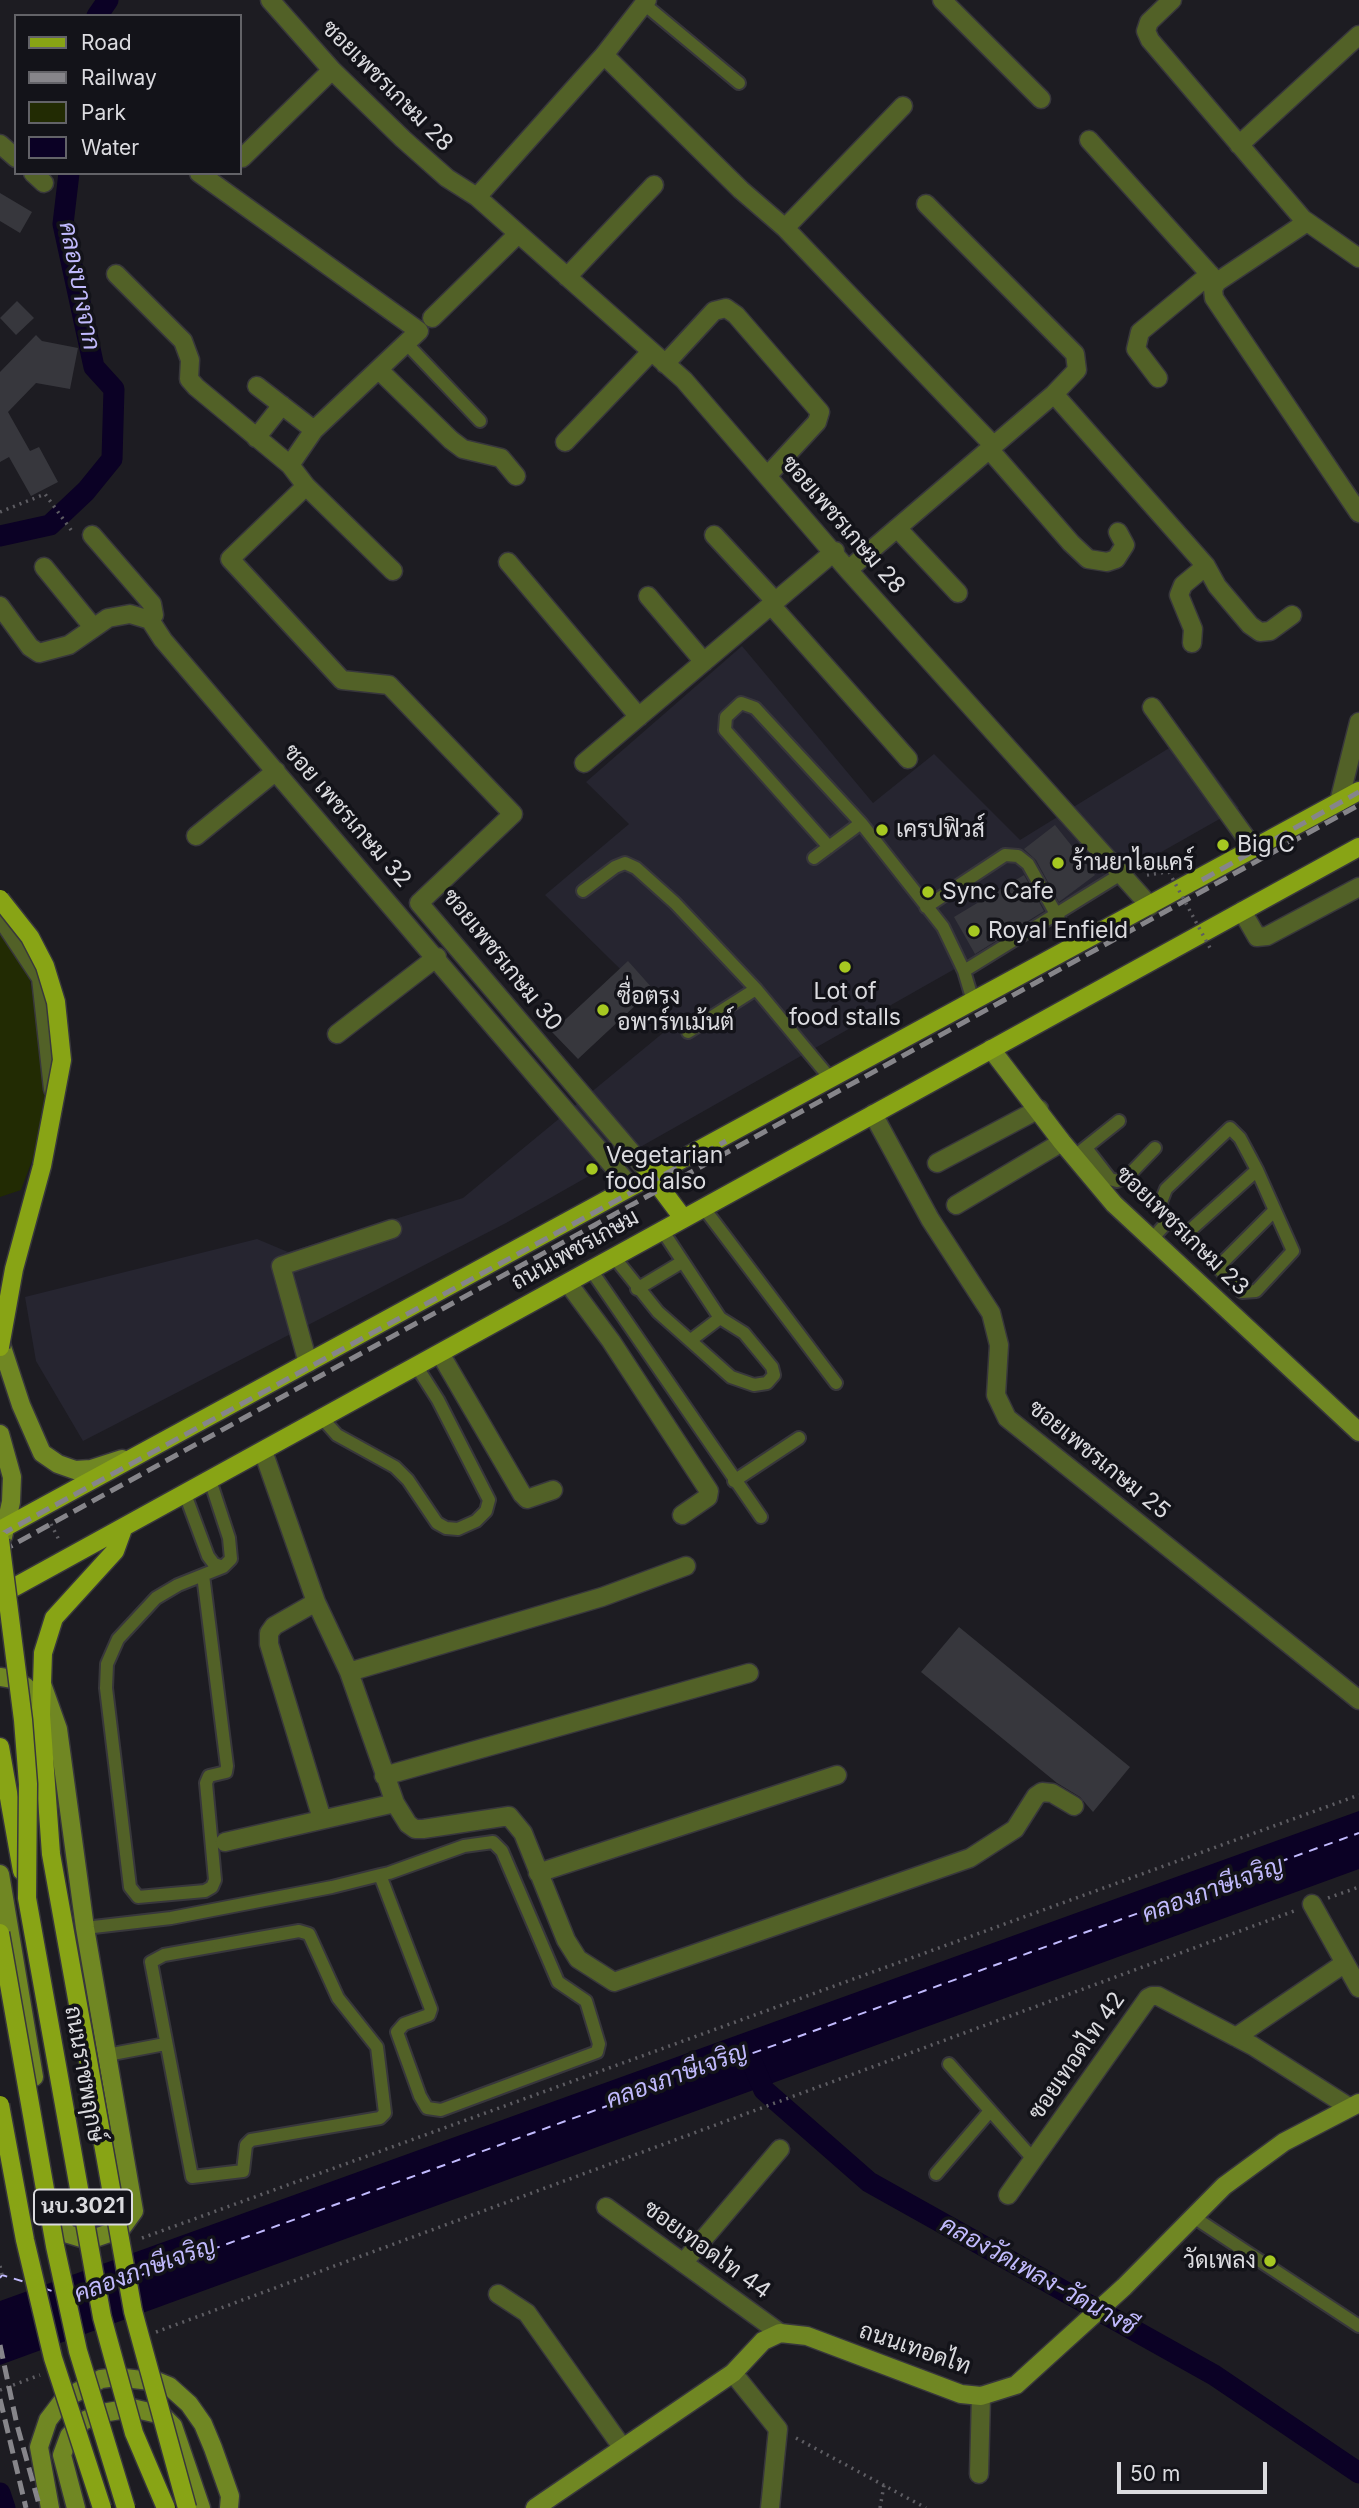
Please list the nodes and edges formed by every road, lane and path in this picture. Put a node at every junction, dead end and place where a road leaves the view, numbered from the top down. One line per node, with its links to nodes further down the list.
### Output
1 (270, 0): 7 (street, ซอยเพชรเกษม 28)
2 (942, 0): 9 (street)
3 (1172, 0): 13 (street)
4 (645, 2): 6 (street); 8 (lane)
5 (1359, 35): 13 (street)
6 (604, 55): 18 (street); 21 (street)
7 (332, 70): 15 (street); 18 (street, ซอยเพชรเกษม 28)
8 (739, 83)
9 (1041, 99)
10 (903, 106): 21 (street)
11 (1089, 140): 26 (street)
12 (0, 144): 14 (street)
13 (1239, 145): 20 (street)
14 (14, 156)
15 (242, 158)
16 (202, 175): 28 (street)
17 (654, 185): 25 (street)
18 (477, 197): 22 (street, ซอยเพชรเกษม 28)
19 (926, 204): 33 (street)
20 (1307, 222): 23 (street); 26 (street)
21 (785, 228): 39 (street)
22 (518, 234): 25 (street, ซอยเพชรเกษม 28); 27 (street)
23 (1359, 258)
24 (116, 274): 37 (street)
25 (567, 277): 29 (street, ซอยเพชรเกษม 28)
26 (1213, 278): 31 (street); 45 (street)
27 (432, 318)
28 (412, 337): 30 (street); 35 (lane)
29 (658, 358): 38 (street); 41 (street, ซอยเพชรเกษม 28); 41 (street)
30 (379, 370): 36 (street); 42 (street)
31 (1158, 378)
32 (257, 386): 34 (street)
33 (1054, 394): 39 (street); 52 (street)
34 (282, 405): 36 (street); 37 (street)
35 (480, 421)
36 (314, 430): 40 (street)
37 (256, 438): 40 (street)
38 (565, 442)
39 (991, 447): 46 (street); 47 (street)
40 (290, 466): 43 (street)
41 (768, 475): 50 (street, ซอยเพชรเกษม 28)
42 (516, 476)
43 (306, 485): 55 (street); 107 (street, ซอยเพชรเกษม 30)
44 (0, 512): 48 (path)
45 (1359, 513)
46 (897, 528): 54 (street); 56 (street)
47 (1118, 532)
48 (92, 535): 61 (street, ซอย เพชรเกษม 32)
49 (714, 535): 58 (street)
50 (835, 551): 54 (street, ซอยเพชรเกษม 28); 58 (street)
51 (508, 562): 66 (street)
52 (1206, 565): 60 (street); 63 (street)
53 (44, 566): 62 (street)
54 (848, 570): 79 (street, ซอยเพชรเกษม 28)
55 (393, 571)
56 (958, 593)
57 (648, 596): 64 (street)
58 (773, 603): 64 (street); 68 (street)
59 (0, 606): 62 (street)
60 (1292, 615)
61 (150, 620): 62 (street); 70 (street, ซอย เพชรเกษม 32)
62 (93, 627)
63 (1192, 643)
64 (704, 662): 66 (street)
65 (1152, 707): 77 (street)
66 (639, 717): 69 (street)
67 (1359, 722): 72 (street)
68 (908, 759)
69 (584, 763)
70 (276, 771): 74 (street); 91 (street, ซอย เพชรเกษม 32)
71 (1359, 791): 72 (main road, ถนนเพชรเกษม)
72 (1339, 802): 77 (main road, ถนนเพชรเกษม)
73 (860, 823): 75 (lane); 75 (lane); 85 (lane)
74 (196, 836)
75 (829, 847): 78 (lane)
76 (1359, 847): 87 (main road, ถนนเพชรเกษม)
77 (1254, 849): 84 (main road, ถนนเพชรเกษม)
78 (814, 858)
79 (1121, 874): 84 (street, ซอยเพชรเกษม 28); 86 (lane)
80 (1141, 876): 90 (path, bridge)
81 (1359, 887): 87 (street)
82 (583, 891): 93 (lane)
83 (0, 900): 128 (main road, bridge)
84 (1150, 905): 89 (main road, ถนนเพชรเกษม)
85 (926, 907): 86 (lane); 92 (lane)
86 (1057, 911): 89 (lane); 92 (lane)
87 (1242, 911): 97 (main road, ถนนเพชรเกษม)
88 (0, 916): 109 (street)
89 (1074, 946): 94 (main road, ถนนเพชรเกษม)
90 (1210, 948)
91 (436, 957): 96 (street); 108 (street, ซอย เพชรเกษม 32)
92 (964, 971): 94 (lane)
93 (756, 989): 95 (lane); 98 (lane)
94 (973, 1001): 98 (main road, ถนนเพชรเกษม)
95 (688, 1032)
96 (337, 1034)
97 (991, 1049): 99 (main road, ซอยเพชรเกษม 23); 100 (main road, ถนนเพชรเกษม)
98 (830, 1077): 107 (main road, ถนนเพชรเกษม)
99 (1038, 1109): 102 (main road, ซอยเพชรเกษม 23); 105 (street)
100 (873, 1114): 111 (main road, ถนนเพชรเกษม); 160 (street, ซอยเพชรเกษม 25)
101 (1119, 1121): 104 (lane)
102 (1062, 1142): 104 (main road, ซอยเพชรเกษม 23); 110 (street)
103 (1155, 1149): 104 (lane)
104 (1080, 1153): 118 (main road, ซอยเพชรเกษม 23)
105 (937, 1163)
106 (1257, 1170): 112 (lane); 114 (lane); 117 (lane)
107 (650, 1174): 108 (main road, ถนนเพชรเกษม); 113 (main road)
108 (630, 1186): 130 (main road, ถนนเพชรเกษม)
109 (41, 1201)
110 (956, 1205)
111 (702, 1207): 113 (main road, ถนนเพชรเกษม); 132 (lane)
112 (1274, 1211): 121 (lane); 121 (lane)
113 (682, 1218): 116 (main road, ถนนเพชรเกษม)
114 (1170, 1219): 117 (lane); 118 (lane)
115 (392, 1229): 130 (street)
116 (662, 1230): 119 (main road, ถนนเพชรเกษม); 120 (lane)
117 (1186, 1234): 121 (lane)
118 (1152, 1239): 134 (main road, ซอยเพชรเกษม 23)
119 (614, 1257): 122 (main road, ถนนเพชรเกษม); 124 (lane)
120 (682, 1262): 124 (lane); 125 (lane)
121 (1219, 1267)
122 (591, 1270): 123 (main road, ถนนเพชรเกษม); 140 (lane)
123 (568, 1283): 129 (main road, ถนนเพชรเกษม); 143 (street)
124 (637, 1289): 126 (lane)
125 (720, 1318): 126 (lane); 126 (lane)
126 (691, 1340)
127 (0, 1341): 138 (main road)
128 (0, 1348)
129 (441, 1355): 131 (main road, ถนนเพชรเกษม); 141 (street)
130 (308, 1363): 138 (main road, ถนนเพชรเกษม)
131 (417, 1367): 133 (main road, ถนนเพชรเกษม); 133 (lane)
132 (836, 1383)
133 (322, 1418): 137 (main road, ถนนเพชรเกษม)
134 (1359, 1432)
135 (0, 1434): 147 (main road)
136 (799, 1438): 140 (lane)
137 (263, 1451): 139 (main road, ถนนเพชรเกษม); 155 (street)
138 (135, 1455): 147 (main road, ถนนเพชรเกษม)
139 (211, 1480): 142 (main road, ถนนเพชรเกษม); 151 (lane)
140 (734, 1481): 144 (lane)
141 (553, 1490)
142 (185, 1494): 146 (main road, ถนนเพชรเกษม); 151 (lane)
143 (682, 1515)
144 (761, 1517)
145 (48, 1519): 148 (path)
146 (123, 1529): 153 (main road); 154 (main road, ถนนเพชรเกษม); 159 (main road)
147 (2, 1532): 149 (main road); 174 (main road, bridge)
148 (61, 1545)
149 (0, 1547)
150 (686, 1566): 156 (street)
151 (223, 1567): 152 (lane)
152 (203, 1575): 152 (lane)
153 (0, 1579)
154 (0, 1595)
155 (316, 1602): 156 (street); 168 (street)
156 (349, 1672): 164 (street)
157 (749, 1673): 164 (street)
158 (0, 1677): 161 (main road)
159 (40, 1680): 161 (main road); 176 (main road)
160 (1359, 1700)
161 (41, 1715): 215 (main road, bridge)
162 (0, 1747): 174 (main road, ถนนราชพฤกษ์ / นบ.3021, bridge)
163 (837, 1775): 170 (street)
164 (384, 1776): 166 (street)
165 (1359, 1795): 193 (path)
166 (395, 1803): 168 (street); 170 (street)
167 (1074, 1806): 170 (street)
168 (322, 1819): 169 (street)
169 (225, 1842)
170 (538, 1873)
171 (0, 1874): 182 (main road)
172 (380, 1875): 172 (lane); 176 (lane)
173 (1359, 1887): 175 (path)
174 (27, 1898): 214 (main road, ถนนราชพฤกษ์ / นบ.3021, bridge)
175 (1312, 1904): 178 (street); 199 (path)
176 (85, 1928): 182 (main road)
177 (0, 1933): 213 (main road, นบ.3021, bridge)
178 (1345, 1963): 179 (street); 180 (street)
179 (1359, 1988)
180 (1236, 2037): 185 (street, ซอยเทอดไท 42); 188 (street, ซอยเทอดไท 42)
181 (165, 2044): 181 (lane); 182 (lane)
182 (107, 2055)
183 (948, 2064): 186 (lane)
184 (0, 2105): 212 (main road, bridge)
185 (1354, 2105): 192 (main road, ถนนเทอดไท)
186 (990, 2111): 188 (lane); 189 (lane)
187 (780, 2150): 194 (street)
188 (1034, 2160): 190 (street, ซอยเทอดไท 42)
189 (936, 2174)
190 (1008, 2195)
191 (606, 2207): 194 (street, ซอยเทอดไท 44)
192 (1192, 2216): 198 (lane); 204 (main road, ถนนเทอดไท)
193 (142, 2238)
194 (683, 2263): 200 (street, ซอยเทอดไท 44)
195 (0, 2266): 196 (path)
196 (2, 2275)
197 (498, 2294): 206 (street)
198 (1359, 2326)
199 (155, 2332)
200 (780, 2333): 202 (main road); 204 (main road, ถนนเทอดไท)
201 (51, 2371): 203 (path)
202 (733, 2373): 205 (street); 206 (main road)
203 (0, 2390)
204 (981, 2396): 207 (street)
205 (778, 2429): 208 (path); 218 (street)
206 (622, 2447): 217 (main road)
207 (979, 2474)
208 (884, 2486): 219 (path); 220 (path)
209 (234, 2504): 210 (main road)
210 (50, 2508)
211 (76, 2508): 216 (main road)
212 (102, 2508)
213 (126, 2508)
214 (166, 2508)
215 (187, 2508)
216 (201, 2508)
217 (535, 2508)
218 (770, 2508)
219 (880, 2508)
220 (926, 2508)

